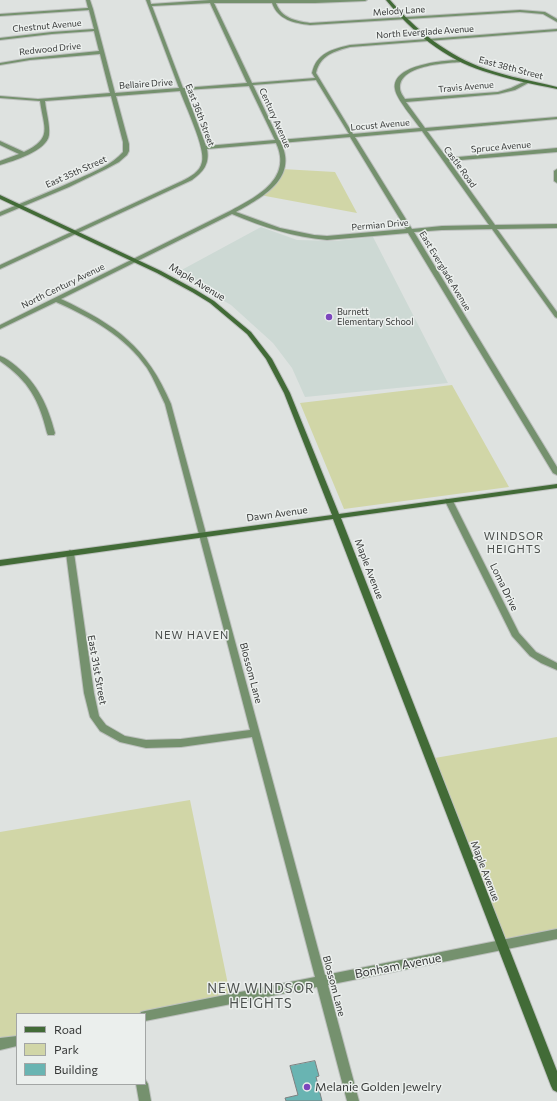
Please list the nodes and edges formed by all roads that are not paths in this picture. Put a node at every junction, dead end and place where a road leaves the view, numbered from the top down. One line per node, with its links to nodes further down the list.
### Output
1 (88, 0): 7 (street, East 35th Street)
2 (365, 0): 5 (street)
3 (388, 0): 9 (street, East 38th Street)
4 (211, 1): 5 (street); 6 (street); 20 (street, Century Avenue)
5 (274, 2): 9 (street, Melody Lane)
6 (149, 3): 22 (street, East 36th Street)
7 (91, 9): 8 (street); 11 (street, East 35th Street)
8 (0, 16)
9 (403, 19): 10 (street, Melody Lane); 14 (street, East 38th Street)
10 (557, 20)
11 (96, 30): 13 (street, Chestnut Avenue); 15 (street, East 35th Street)
12 (557, 30): 14 (street, North Everglade Avenue)
13 (0, 39)
14 (429, 40): 16 (street, East 38th Street); 18 (street, North Everglade Avenue)
15 (102, 52): 17 (street, Redwood Drive); 23 (street, East 35th Street)
16 (462, 61): 19 (street, East 38th Street); 26 (street, Castle Road)
17 (0, 64)
18 (317, 79): 20 (street, Bellaire Drive); 29 (street, East Everglade Avenue)
19 (528, 82): 21 (street, East 38th Street); 26 (street, Travis Avenue)
20 (251, 84): 22 (street, Bellaire Drive); 30 (street, Century Avenue)
21 (557, 88)
22 (182, 89): 23 (street, Bellaire Drive); 32 (street, East 36th Street)
23 (114, 94): 25 (street, Bellaire Drive); 40 (street, East 35th Street)
24 (0, 97): 25 (street, Bellaire Drive)
25 (42, 100): 34 (street)
26 (403, 101): 28 (street, Castle Road)
27 (557, 118): 28 (street, Locust Avenue)
28 (424, 129): 29 (street, Locust Avenue); 35 (street, Castle Road)
29 (352, 135): 30 (street, Locust Avenue); 45 (street, East Everglade Avenue)
30 (278, 142): 32 (street, Locust Avenue); 41 (street, Century Avenue)
31 (0, 143): 34 (street)
32 (204, 148): 46 (street, East 36th Street)
33 (557, 150): 35 (street, Spruce Avenue)
34 (23, 154): 36 (street)
35 (446, 160): 44 (street, Castle Road)
36 (0, 163)
37 (557, 171): 38 (street)
38 (557, 181)
39 (0, 197): 40 (street, Maple Avenue)
40 (18, 206): 42 (street); 46 (street, Maple Avenue)
41 (232, 212): 45 (street, Permian Drive); 47 (street, Century Avenue)
42 (0, 214)
43 (557, 226): 44 (street, Permian Drive)
44 (494, 227): 45 (street, Permian Drive); 50 (street, Castle Road)
45 (410, 231): 54 (street, East Everglade Avenue)
46 (74, 233): 47 (street, Maple Avenue); 48 (street, East 36th Street)
47 (134, 261): 49 (street, North Century Avenue); 57 (street, Maple Avenue)
48 (0, 267)
49 (55, 300): 51 (street, North Century Avenue); 58 (street, Blossom Lane)
50 (557, 316)
51 (0, 327)
52 (0, 358): 53 (street)
53 (51, 433)
54 (557, 473)
55 (557, 486): 56 (street, Dawn Avenue)
56 (449, 501): 57 (street, Dawn Avenue); 61 (street, Loma Drive)
57 (336, 516): 58 (street, Dawn Avenue); 64 (street, Maple Avenue)
58 (203, 535): 59 (street, Dawn Avenue); 62 (street, Blossom Lane)
59 (70, 553): 60 (street, Dawn Avenue); 62 (street, East 31st Street)
60 (0, 563)
61 (557, 667)
62 (255, 733): 65 (street, Blossom Lane)
63 (557, 934): 64 (street, Bonham Avenue)
64 (502, 945): 65 (street, Bonham Avenue); 70 (street, Maple Avenue)
65 (321, 981): 66 (street, Bonham Avenue); 72 (street, Blossom Lane)
66 (146, 1016)
67 (16, 1041): 68 (street)
68 (0, 1044)
69 (142, 1085): 71 (street)
70 (557, 1086)
71 (145, 1101)
72 (353, 1101)

